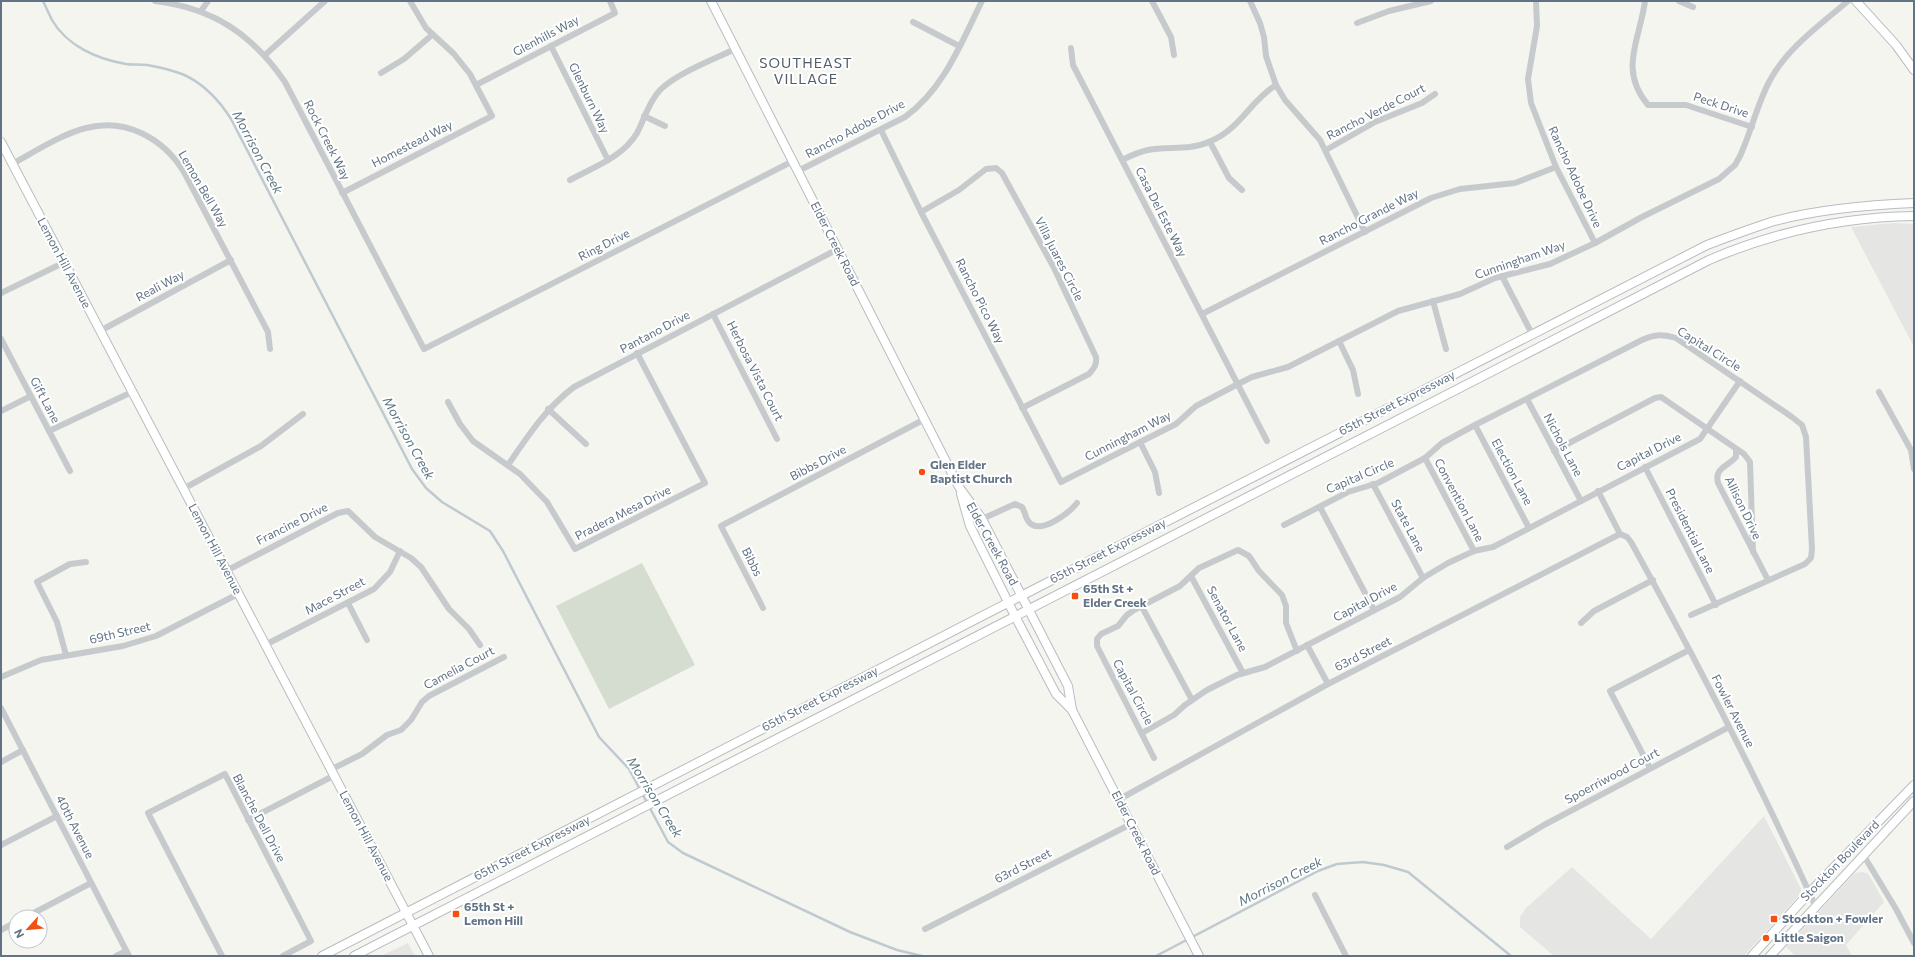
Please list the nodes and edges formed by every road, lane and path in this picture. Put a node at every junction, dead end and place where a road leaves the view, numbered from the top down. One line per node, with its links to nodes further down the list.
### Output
1 (155, 1): 17 (street, Rock Creek Way)
2 (208, 1): 17 (street)
3 (325, 1): 25 (street)
4 (410, 1): 20 (street)
5 (610, 1): 21 (street, Glenhills Way)
6 (711, 1): 24 (main road, Elder Creek Road)
7 (982, 1): 22 (street, Rancho Adobe Drive)
8 (1152, 1): 26 (street)
9 (1250, 1): 30 (street)
10 (1431, 1): 19 (street)
11 (1536, 1): 43 (street, Rancho Adobe Drive)
12 (1645, 1): 34 (street, Peck Drive)
13 (1679, 1): 16 (street)
14 (1848, 1): 34 (street, Cunningham Way)
15 (1856, 1): 27 (main road)
16 (1693, 7)
17 (201, 11): 25 (street, Rock Creek Way)
18 (913, 22): 22 (street)
19 (1358, 23)
20 (432, 36): 28 (street); 29 (street)
21 (551, 46): 29 (street, Glenhills Way); 39 (street, Glenburn Way)
22 (959, 46): 35 (street, Rancho Adobe Drive)
23 (1070, 48): 40 (street, Casa Del Este Way)
24 (735, 49): 32 (street); 41 (main road, Elder Creek Road)
25 (265, 55): 47 (street, Rock Creek Way)
26 (1174, 55)
27 (1914, 70)
28 (381, 73)
29 (476, 85): 47 (street, Homestead Way)
30 (1276, 85): 37 (street); 38 (street)
31 (1435, 94): 38 (street, Rancho Verde Court)
32 (644, 116): 33 (street); 39 (street)
33 (665, 126)
34 (1752, 127): 52 (street, Cunningham Way)
35 (881, 130): 44 (street, Rancho Adobe Drive); 49 (street, Rancho Pico Way)
36 (1, 142): 42 (main road, Lemon Hill Avenue)
37 (1210, 142): 40 (street); 46 (street)
38 (1326, 150): 51 (street)
39 (608, 160): 45 (street)
40 (1122, 160): 60 (street, Casa Del Este Way)
41 (793, 161): 44 (main road, Elder Creek Road); 66 (street, Ring Drive)
42 (12, 164): 54 (street, Lemon Bell Way); 55 (main road, Lemon Hill Avenue)
43 (1556, 167): 51 (street, Rancho Grande Way); 52 (street, Rancho Adobe Drive)
44 (798, 171): 53 (main road, Elder Creek Road)
45 (570, 180)
46 (1242, 190)
47 (342, 193): 66 (street, Rock Creek Way)
48 (1914, 203): 62 (main road, 65th Street Expressway)
49 (921, 212): 77 (street, Rancho Pico Way); 77 (street, Villa Juares Circle)
50 (1914, 216): 126 (main road, 65th Street Expressway)
51 (1365, 232): 60 (street, Rancho Grande Way)
52 (1595, 243): 56 (street, Cunningham Way)
53 (838, 249): 59 (street, Pantano Drive); 81 (main road, Elder Creek Road)
54 (231, 260): 61 (street, Reali Way); 65 (street, Lemon Bell Way)
55 (64, 263): 57 (street); 61 (main road, Lemon Hill Avenue)
56 (1502, 276): 58 (street, Cunningham Way); 62 (street)
57 (1, 293)
58 (1432, 301): 64 (street, Cunningham Way); 67 (street)
59 (713, 314): 68 (street, Pantano Drive); 85 (street, Herbosa Vista Court)
60 (1202, 314): 70 (street, Casa Del Este Way)
61 (100, 331): 71 (main road, Lemon Hill Avenue)
62 (1532, 334): 120 (main road, 65th Street Expressway)
63 (1, 339): 74 (street, Gift Lane)
64 (1338, 341): 70 (street, Cunningham Way); 73 (street)
65 (270, 349)
66 (424, 349)
67 (1446, 349)
68 (637, 353): 78 (street, Pantano Drive); 92 (street, Pradera Mesa Drive)
69 (1740, 381): 75 (street, Capital Circle); 83 (street, Capital Drive); 118 (street, Capital Circle)
70 (1238, 384): 86 (street, Casa Del Este Way); 87 (street, Cunningham Way)
71 (132, 392): 84 (street); 99 (main road, Lemon Hill Avenue)
72 (1879, 392): 94 (street)
73 (1358, 394)
74 (31, 396): 79 (street); 84 (street, Gift Lane)
75 (1527, 399): 82 (street, Capital Circle); 90 (street, Nichols Lane)
76 (448, 402): 92 (street, Pradera Mesa Drive)
77 (1022, 408): 96 (street, Rancho Pico Way)
78 (548, 409): 88 (street); 92 (street, Pantano Drive)
79 (1, 411)
80 (303, 414): 99 (street)
81 (925, 420): 98 (main road, Elder Creek Road); 107 (street, Bibbs Drive)
82 (1475, 426): 91 (street, Capital Circle); 108 (street, Election Lane)
83 (1706, 428): 89 (street); 90 (street); 93 (street, Capital Drive)
84 (49, 431): 95 (street, Gift Lane)
85 (777, 439)
86 (1267, 441)
87 (1140, 442): 96 (street, Cunningham Way); 101 (street)
88 (586, 444)
89 (1736, 449): 112 (street); 112 (street, Allison Drive)
90 (1554, 451): 102 (street, Nichols Lane)
91 (1425, 458): 97 (street, Capital Circle); 111 (street, Convention Lane)
92 (508, 465)
93 (1645, 467): 100 (street, Capital Drive); 123 (street, Presidential Lane)
94 (1914, 469)
95 (70, 471)
96 (1061, 482)
97 (1373, 484): 104 (street, Capital Circle); 116 (street, State Lane)
98 (959, 487): 105 (main road, Elder Creek Road); 121 (main road, Elder Creek Road)
99 (183, 489): 114 (main road, Lemon Hill Avenue)
100 (1598, 492): 102 (street, Capital Drive); 109 (street)
101 (1159, 493)
102 (1581, 501): 108 (street, Capital Drive)
103 (1077, 503): 105 (street)
104 (1320, 507): 106 (street, Capital Circle); 127 (street, Capital Circle)
105 (982, 520): 120 (main road, Elder Creek Road)
106 (1284, 525)
107 (721, 526): 125 (street, Bibbs)
108 (1529, 528): 111 (street, Capital Drive)
109 (1620, 534): 117 (street, Fowler Avenue); 141 (street, 63rd Street)
110 (400, 551): 114 (street, Francine Drive); 122 (street, Mace Street); 133 (street, Francine Drive)
111 (1474, 551): 116 (street, Capital Drive)
112 (1753, 552): 118 (street, Allison Drive)
113 (86, 562): 137 (street)
114 (226, 571): 119 (main road, Lemon Hill Avenue)
115 (1191, 576): 124 (street, Capital Circle); 136 (street, Capital Circle); 139 (street, Senator Lane)
116 (1423, 578): 127 (street, Capital Drive)
117 (1653, 580): 130 (street); 135 (street, Fowler Avenue)
118 (1768, 580): 123 (street, Capital Circle)
119 (238, 594): 132 (main road, Lemon Hill Avenue); 137 (street, 69th Street)
120 (1021, 596): 121 (main road, 65th Street Expressway); 126 (main road, Elder Creek Road)
121 (1008, 602): 129 (main road, Elder Creek Road); 167 (main road, 65th Street Expressway)
122 (348, 603): 131 (street); 132 (street, Mace Street)
123 (1716, 604): 128 (street, Capital Circle)
124 (1141, 605): 142 (street); 146 (street, Capital Circle)
125 (763, 608)
126 (1028, 608): 129 (main road, 65th Street Expressway); 144 (main road, Elder Creek Road)
127 (1374, 610): 134 (street, Capital Drive)
128 (1691, 615)
129 (1015, 616): 144 (main road, Elder Creek Road); 168 (main road, 65th Street Expressway)
130 (1581, 623)
131 (367, 640)
132 (265, 645): 151 (main road, Lemon Hill Avenue)
133 (480, 645)
134 (1307, 645): 136 (street, Capital Drive); 141 (street)
135 (1689, 650): 145 (street, Fowler Avenue); 150 (street)
136 (1297, 651): 139 (street, Capital Drive)
137 (66, 655): 140 (street, 69th Street)
138 (504, 657): 151 (street, Camelia Court)
139 (1243, 674): 142 (street, Capital Drive)
140 (1, 677)
141 (1328, 684): 153 (street, 63rd Street)
142 (1192, 700): 146 (street, Capital Drive)
143 (1, 708): 147 (street, 40th Avenue)
144 (1072, 710): 153 (main road, Elder Creek Road)
145 (1729, 727): 150 (street, Spoerriwood Court); 163 (street, Fowler Avenue)
146 (1142, 733): 148 (street, Capital Circle)
147 (23, 750): 149 (street); 155 (street, 40th Avenue)
148 (1154, 758)
149 (1, 762)
150 (1650, 768): 159 (street, Spoerriwood Court)
151 (333, 772): 156 (street, Camelia Court); 167 (main road, Lemon Hill Avenue)
152 (1914, 785): 160 (main road, Stockton Boulevard)
153 (1118, 800): 157 (main road, Elder Creek Road)
154 (1914, 801): 161 (main road, Stockton Boulevard)
155 (57, 816): 158 (street); 162 (street, 40th Avenue)
156 (248, 820): 174 (street, Blanche Dell Drive); 175 (street, Blanche Dell Drive)
157 (1131, 824): 169 (street, 63rd Street); 172 (main road, Elder Creek Road)
158 (1, 845)
159 (1507, 847)
160 (1854, 847): 161 (main road); 163 (main road, Stockton Boulevard)
161 (1864, 856): 165 (main road, Stockton Boulevard); 170 (street)
162 (91, 883): 166 (street); 171 (street, 40th Avenue)
163 (1809, 892): 165 (street, Fowler Avenue); 180 (main road, Stockton Boulevard)
164 (1315, 895): 179 (street)
165 (1815, 905): 181 (main road, Stockton Boulevard)
166 (41, 909)
167 (407, 912): 168 (main road, Lemon Hill Avenue); 176 (main road, 65th Street Expressway)
168 (413, 926): 177 (main road, 65th Street Expressway); 178 (main road, Lemon Hill Avenue)
169 (925, 929)
170 (1914, 943)
171 (127, 953): 173 (street)
172 (1198, 953)
173 (116, 956)
174 (222, 956)
175 (283, 956)
176 (322, 956)
177 (354, 956)
178 (429, 956)
179 (1346, 956)
180 (1752, 956)
181 (1770, 956)

